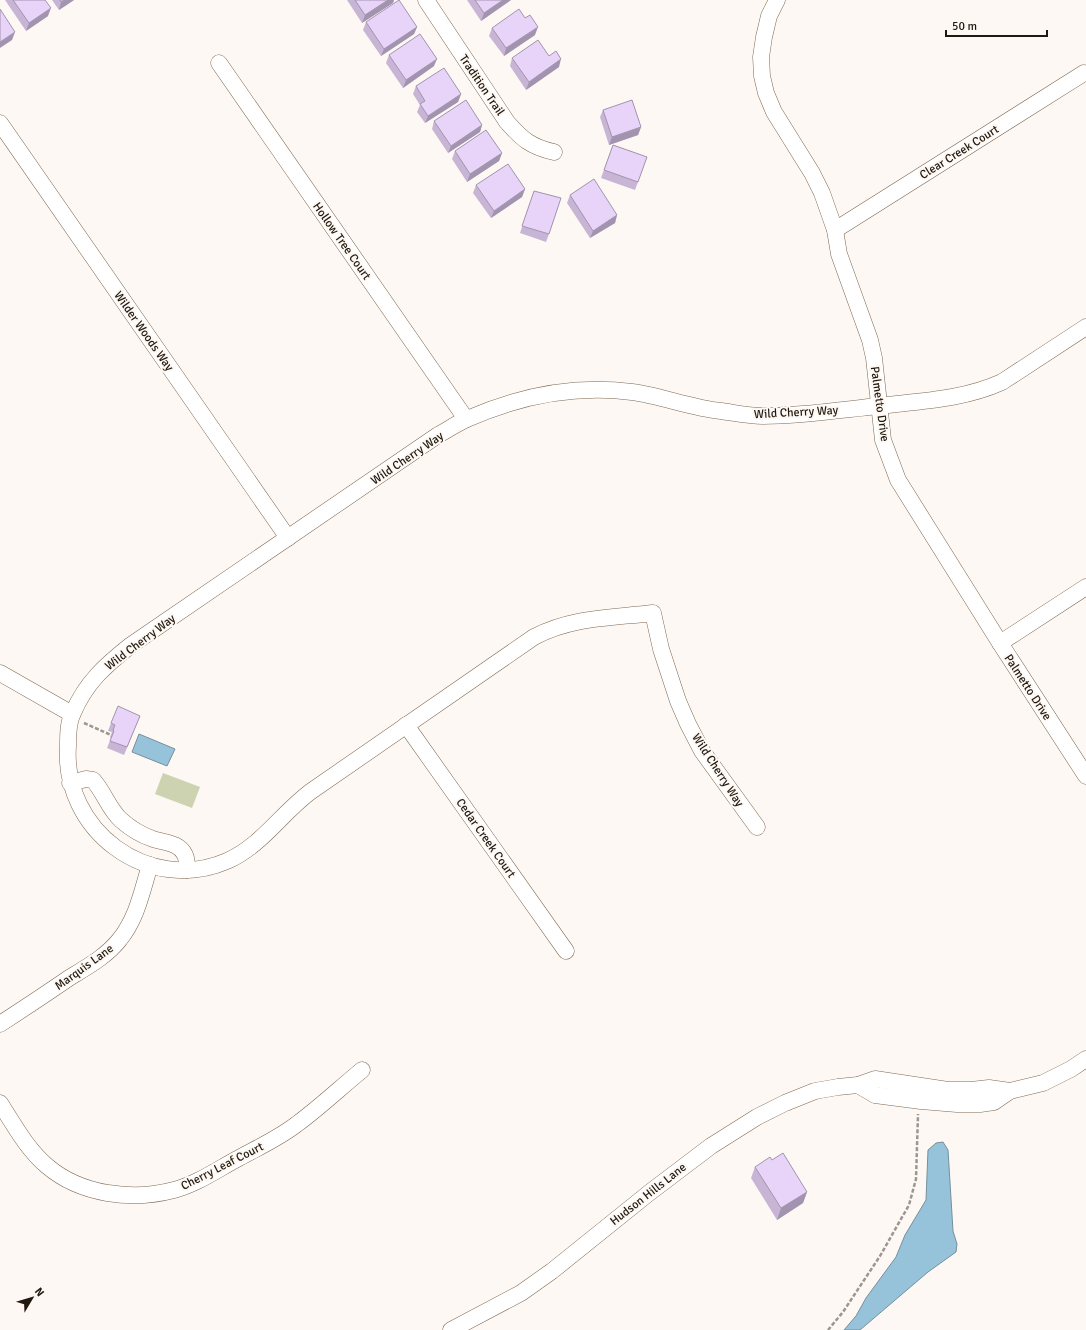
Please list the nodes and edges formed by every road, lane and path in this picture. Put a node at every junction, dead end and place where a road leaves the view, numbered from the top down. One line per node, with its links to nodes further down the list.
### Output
1 (426, 0): 6 (street, Tradition Trail)
2 (777, 0): 7 (street, Palmetto Drive)
3 (219, 63): 10 (street, Hollow Tree Court)
4 (1084, 73): 7 (street, Clear Creek Court)
5 (0, 123): 11 (street, Wilder Woods Way)
6 (554, 152)
7 (834, 230): 9 (street, Palmetto Drive)
8 (1086, 328): 9 (street, Wild Cherry Way)
9 (879, 406): 10 (street, Wild Cherry Way); 13 (street, Palmetto Drive)
10 (466, 419): 11 (street, Wild Cherry Way)
11 (288, 538): 15 (street, Wild Cherry Way)
12 (1086, 587): 13 (street)
13 (1000, 643): 18 (street, Palmetto Drive)
14 (0, 673): 15 (street)
15 (76, 718): 17 (path); 19 (street, Wild Cherry Way)
16 (406, 725): 20 (street, Wild Cherry Way); 22 (street, Wild Cherry Way); 23 (street, Cedar Creek Court)
17 (111, 735)
18 (1086, 776)
19 (70, 783): 21 (street, Wild Cherry Way); 22 (street)
20 (757, 827)
21 (150, 865): 22 (street, Wild Cherry Way); 24 (street, Marquis Lane)
22 (187, 870)
23 (566, 951)
24 (0, 1024)
25 (1086, 1059): 29 (street, Hudson Hills Lane)
26 (362, 1070): 27 (street, Cherry Leaf Court)
27 (0, 1103)
28 (918, 1112): 30 (path)
29 (452, 1330)
30 (828, 1330)

